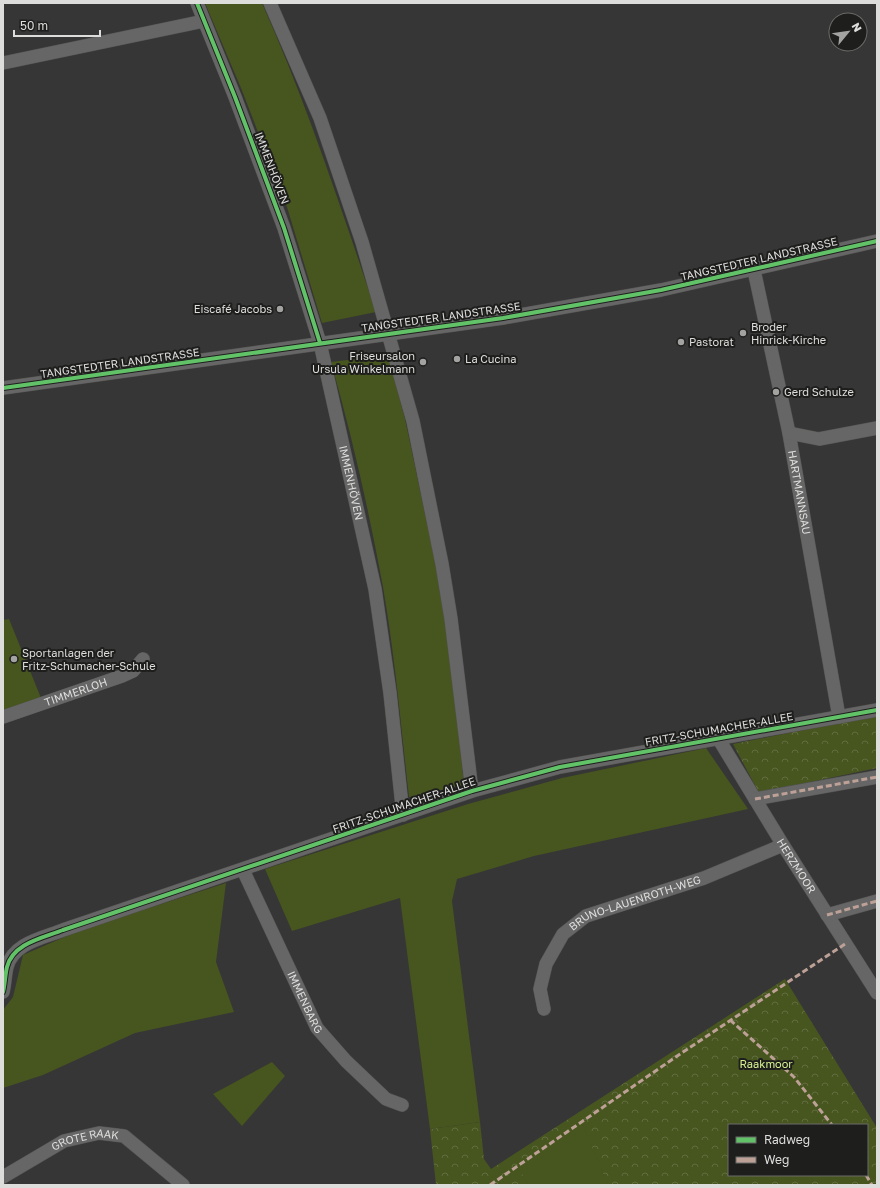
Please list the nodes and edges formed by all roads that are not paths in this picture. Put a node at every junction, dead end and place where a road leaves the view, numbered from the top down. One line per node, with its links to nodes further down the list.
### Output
1 (196, 3): 3 (street, IMMENHÖVEN)
2 (270, 3): 7 (street)
3 (204, 21): 4 (street); 8 (street, IMMENHÖVEN)
4 (3, 63)
5 (877, 241): 6 (street, TANGSTEDTER LANDSTRASSE)
6 (754, 270): 7 (street, TANGSTEDTER LANDSTRASSE); 11 (street, HARTMANNSAU)
7 (389, 333): 8 (street, TANGSTEDTER LANDSTRASSE); 18 (street)
8 (320, 343): 9 (street, TANGSTEDTER LANDSTRASSE); 20 (street, IMMENHÖVEN)
9 (3, 388)
10 (877, 428): 11 (street)
11 (789, 433): 15 (street, HARTMANNSAU)
12 (143, 659): 14 (street, TIMMERLOH)
13 (877, 710): 15 (street, FRITZ-SCHUMACHER-ALLEE)
14 (3, 717)
15 (839, 717): 16 (street, FRITZ-SCHUMACHER-ALLEE)
16 (718, 738): 18 (street, FRITZ-SCHUMACHER-ALLEE); 19 (street, HERZMOOR)
17 (877, 777): 19 (street)
18 (472, 791): 20 (street, FRITZ-SCHUMACHER-ALLEE)
19 (755, 799): 21 (street, HERZMOOR)
20 (403, 815): 22 (street, FRITZ-SCHUMACHER-ALLEE)
21 (783, 845): 24 (street, HERZMOOR); 28 (street, BRUNO-LAUENROTH-WEG)
22 (243, 870): 25 (street, FRITZ-SCHUMACHER-ALLEE); 29 (street, IMMENBARG)
23 (877, 901): 24 (street)
24 (827, 915): 27 (street, HERZMOOR)
25 (5, 966): 26 (street, FRITZ-SCHUMACHER-ALLEE)
26 (3, 992)
27 (877, 993)
28 (544, 1009)
29 (402, 1105)
30 (3, 1177): 31 (street, GROTE RAAK)
31 (183, 1185)

